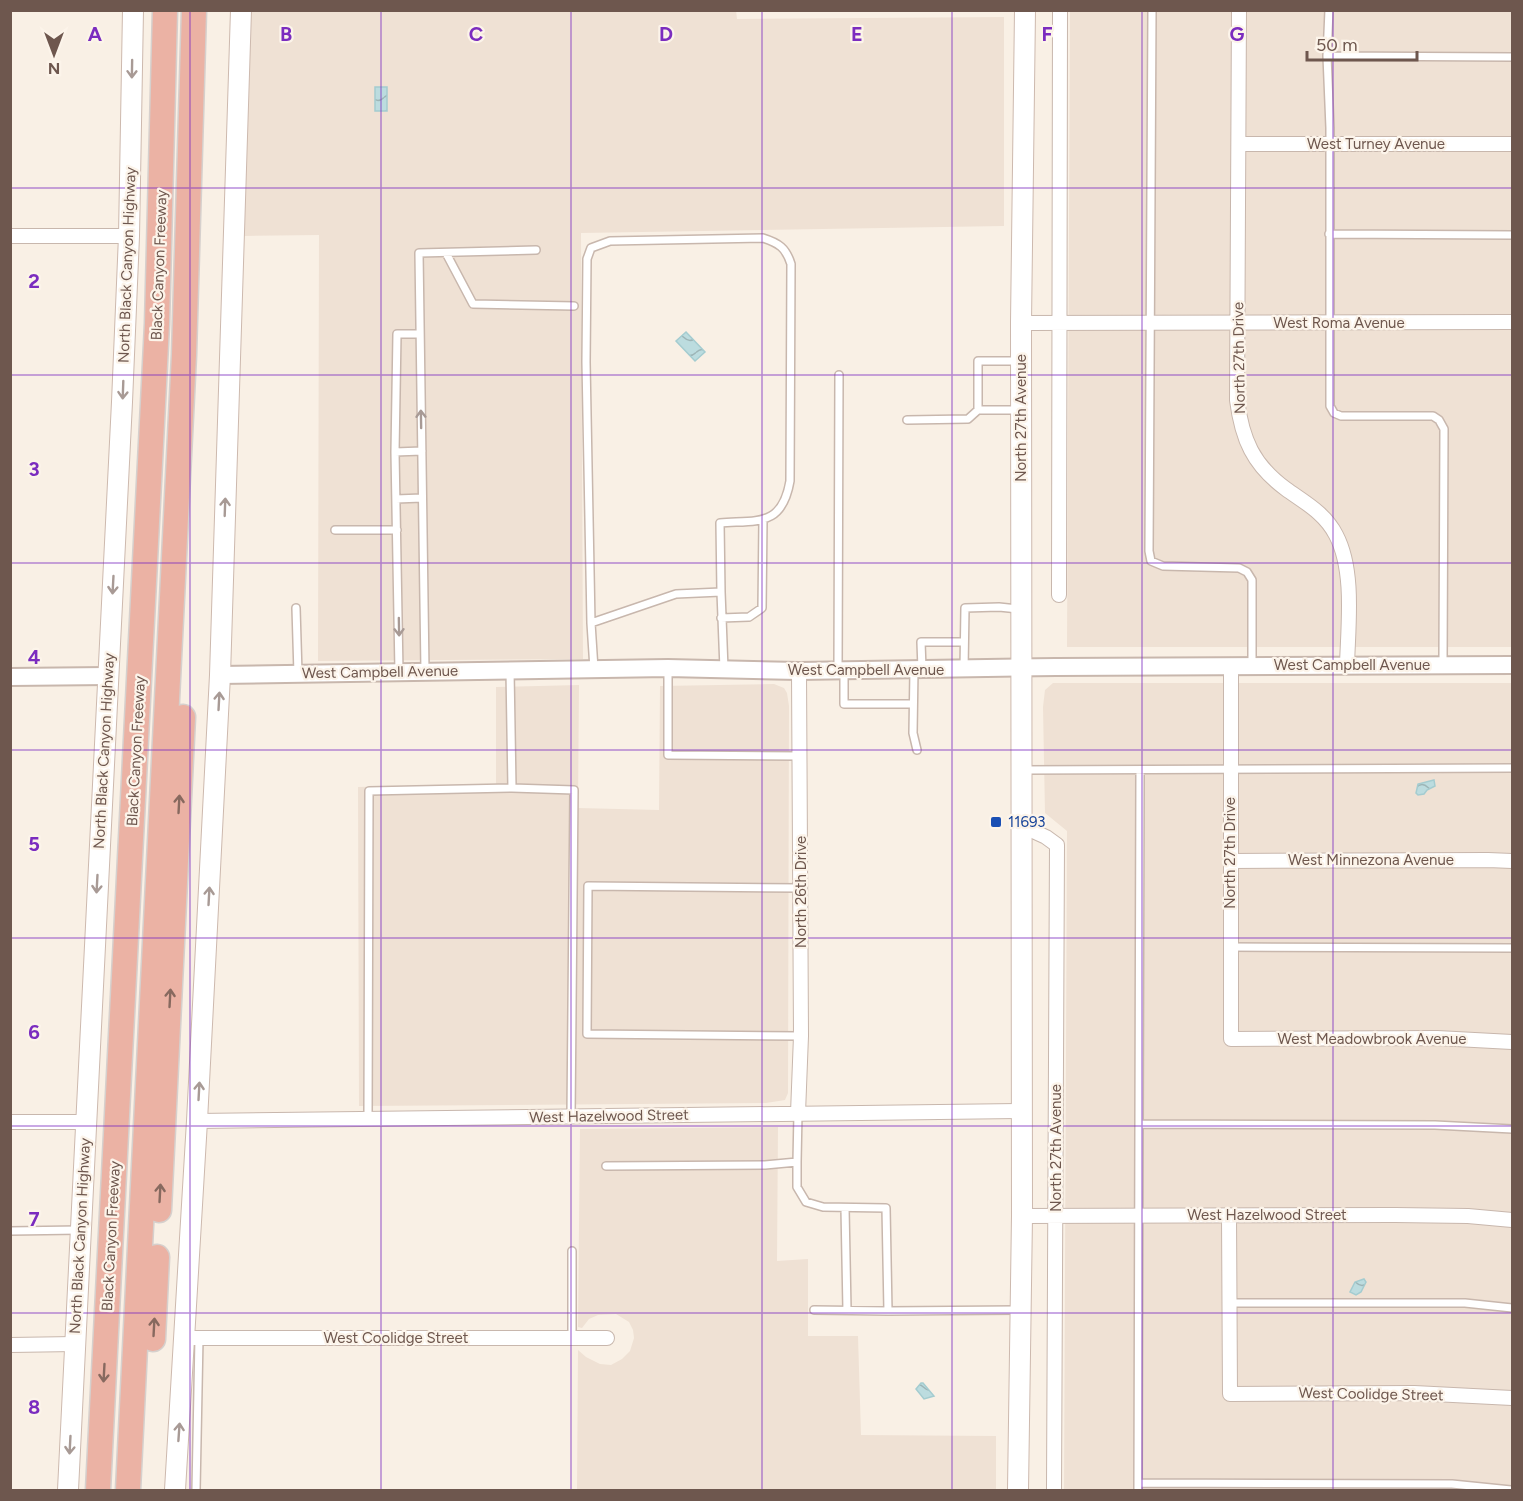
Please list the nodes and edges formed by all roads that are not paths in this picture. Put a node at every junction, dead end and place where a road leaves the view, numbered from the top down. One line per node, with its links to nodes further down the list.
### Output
1 (133, 10): 22 (main road, North Black Canyon Highway, one-way to 22)
2 (161, 10): 13 (highway)
3 (165, 10): 13 (highway, Black Canyon Freeway)
4 (181, 10): 127 (highway)
5 (194, 10): 128 (highway)
6 (209, 10): 129 (highway, one-way to 6)
7 (241, 10): 69 (main road, one-way to 7)
8 (1025, 10): 28 (main road, North 27th Avenue)
9 (1060, 10): 31 (street)
10 (1152, 10): 26 (lane)
11 (1239, 10): 16 (street, North 27th Drive)
12 (1329, 10): 14 (lane)
13 (165, 36): 122 (highway, Black Canyon Freeway, one-way to 122)
14 (1327, 56): 15 (lane); 18 (lane)
15 (1512, 57)
16 (1239, 144): 18 (street, West Turney Avenue); 29 (street, North 27th Drive)
17 (1512, 144): 18 (street, West Turney Avenue)
18 (1330, 145): 19 (lane)
19 (1329, 234): 20 (lane); 30 (lane)
20 (1512, 235)
21 (10, 236): 22 (street)
22 (129, 236): 70 (main road, North Black Canyon Highway, one-way to 70)
23 (536, 250): 24 (lane)
24 (446, 252): 25 (lane); 32 (lane)
25 (574, 306)
26 (1150, 322): 29 (street, West Roma Avenue); 31 (street, West Roma Avenue); 55 (lane)
27 (1512, 322): 30 (street, West Roma Avenue)
28 (1021, 323): 31 (street, West Roma Avenue); 33 (main road, North 27th Avenue)
29 (1238, 323): 30 (street, West Roma Avenue); 56 (street, North 27th Drive)
30 (1329, 323): 52 (lane)
31 (1058, 324): 46 (street)
32 (420, 334): 38 (lane, one-way to 32); 39 (lane)
33 (1021, 361): 35 (lane); 36 (main road, North 27th Avenue)
34 (839, 375): 63 (lane)
35 (978, 410): 36 (lane); 37 (lane)
36 (1021, 410): 48 (main road, North 27th Avenue)
37 (907, 420)
38 (422, 451): 39 (lane); 40 (lane)
39 (395, 452): 41 (lane)
40 (422, 498): 41 (lane); 67 (lane)
41 (396, 499): 44 (lane)
42 (763, 520): 45 (lane); 49 (lane); 50 (lane)
43 (335, 530): 44 (lane)
44 (397, 530): 66 (lane, one-way to 66)
45 (721, 592): 49 (lane); 50 (lane)
46 (1059, 595)
47 (296, 608): 68 (lane)
48 (1022, 609): 51 (lane); 58 (main road, North 27th Avenue)
49 (722, 618): 60 (lane)
50 (591, 623): 59 (lane)
51 (964, 642): 61 (lane); 64 (lane)
52 (1443, 665): 53 (street, West Campbell Avenue); 56 (street, West Campbell Avenue)
53 (1512, 665)
54 (1231, 666): 55 (street, West Campbell Avenue); 58 (street, West Campbell Avenue); 76 (street, North 27th Drive)
55 (1252, 666): 56 (street, West Campbell Avenue)
56 (1347, 666)
57 (668, 668): 59 (street, West Campbell Avenue); 60 (street, West Campbell Avenue); 74 (lane)
58 (1022, 668): 61 (street, West Campbell Avenue); 77 (main road, North 27th Avenue)
59 (594, 669): 62 (street, West Campbell Avenue)
60 (724, 669): 65 (street, West Campbell Avenue)
61 (964, 669): 64 (street, West Campbell Avenue)
62 (510, 670): 67 (street, West Campbell Avenue); 79 (lane)
63 (841, 670): 64 (street, West Campbell Avenue); 65 (street, West Campbell Avenue); 72 (lane)
64 (918, 670): 72 (lane)
65 (799, 671): 74 (street, North 26th Drive)
66 (399, 672): 67 (street, West Campbell Avenue); 68 (street, West Campbell Avenue)
67 (425, 672)
68 (298, 674): 69 (street, West Campbell Avenue)
69 (220, 675): 93 (main road, one-way to 69)
70 (108, 676): 71 (street); 95 (main road, North Black Canyon Highway, one-way to 95)
71 (10, 677)
72 (913, 704): 73 (lane)
73 (917, 750)
74 (801, 756): 83 (street, North 26th Drive)
75 (1512, 768): 76 (lane)
76 (1231, 769): 78 (lane); 81 (street, North 27th Drive)
77 (1022, 770): 78 (lane); 80 (main road, North 27th Avenue)
78 (1140, 770): 96 (lane)
79 (512, 788): 91 (lane); 92 (lane)
80 (1022, 826): 89 (main road, North 27th Avenue); 104 (street, North 27th Avenue)
81 (1230, 861): 82 (street, West Minnezona Avenue); 84 (street, North 27th Drive)
82 (1512, 861)
83 (801, 888): 86 (street, North 26th Drive); 86 (lane)
84 (1230, 947): 85 (lane); 87 (street, North 27th Drive)
85 (1512, 948)
86 (801, 1036): 90 (street, North 26th Drive)
87 (1231, 1039): 88 (street, West Meadowbrook Avenue)
88 (1512, 1042)
89 (1021, 1111): 90 (street, West Hazelwood Street); 103 (main road, North 27th Avenue)
90 (798, 1113): 91 (street, West Hazelwood Street); 99 (lane)
91 (571, 1116): 92 (street, West Hazelwood Street)
92 (368, 1118): 93 (street, West Hazelwood Street)
93 (201, 1121): 98 (lane); 116 (main road)
94 (10, 1122): 95 (street)
95 (85, 1122): 107 (main road, North Black Canyon Highway)
96 (1140, 1124): 97 (lane); 102 (lane)
97 (1512, 1129)
98 (203, 1158)
99 (796, 1162): 100 (lane); 101 (lane)
100 (606, 1166)
101 (845, 1208): 114 (lane); 115 (lane)
102 (1140, 1215): 104 (street, West Hazelwood Street); 105 (street, West Hazelwood Street); 123 (lane)
103 (1022, 1216): 104 (street, West Hazelwood Street); 113 (main road, North 27th Avenue)
104 (1056, 1216): 133 (street, North 27th Avenue)
105 (1229, 1216): 106 (street, West Hazelwood Street); 110 (street)
106 (1512, 1220)
107 (81, 1230): 108 (lane); 119 (main road, North Black Canyon Highway)
108 (10, 1231)
109 (572, 1251): 117 (lane)
110 (1228, 1303): 111 (lane); 121 (street, West Coolidge Street)
111 (1512, 1308)
112 (814, 1310): 114 (lane)
113 (1020, 1310): 115 (lane); 132 (main road, North 27th Avenue)
114 (847, 1311): 115 (lane)
115 (888, 1311)
116 (193, 1336): 117 (street, West Coolidge Street); 130 (main road, one-way to 116); 131 (lane)
117 (572, 1338): 118 (street, West Coolidge Street)
118 (607, 1338)
119 (75, 1344): 120 (street); 124 (main road, North Black Canyon Highway, one-way to 124)
120 (10, 1345)
121 (1512, 1398)
122 (100, 1443): 125 (highway); 126 (highway, Black Canyon Freeway)
123 (1138, 1487): 134 (lane)
124 (68, 1491)
125 (87, 1491)
126 (98, 1491)
127 (115, 1491)
128 (128, 1491)
129 (144, 1491)
130 (175, 1491)
131 (196, 1491)
132 (1018, 1491)
133 (1054, 1491)
134 (1511, 1491)

